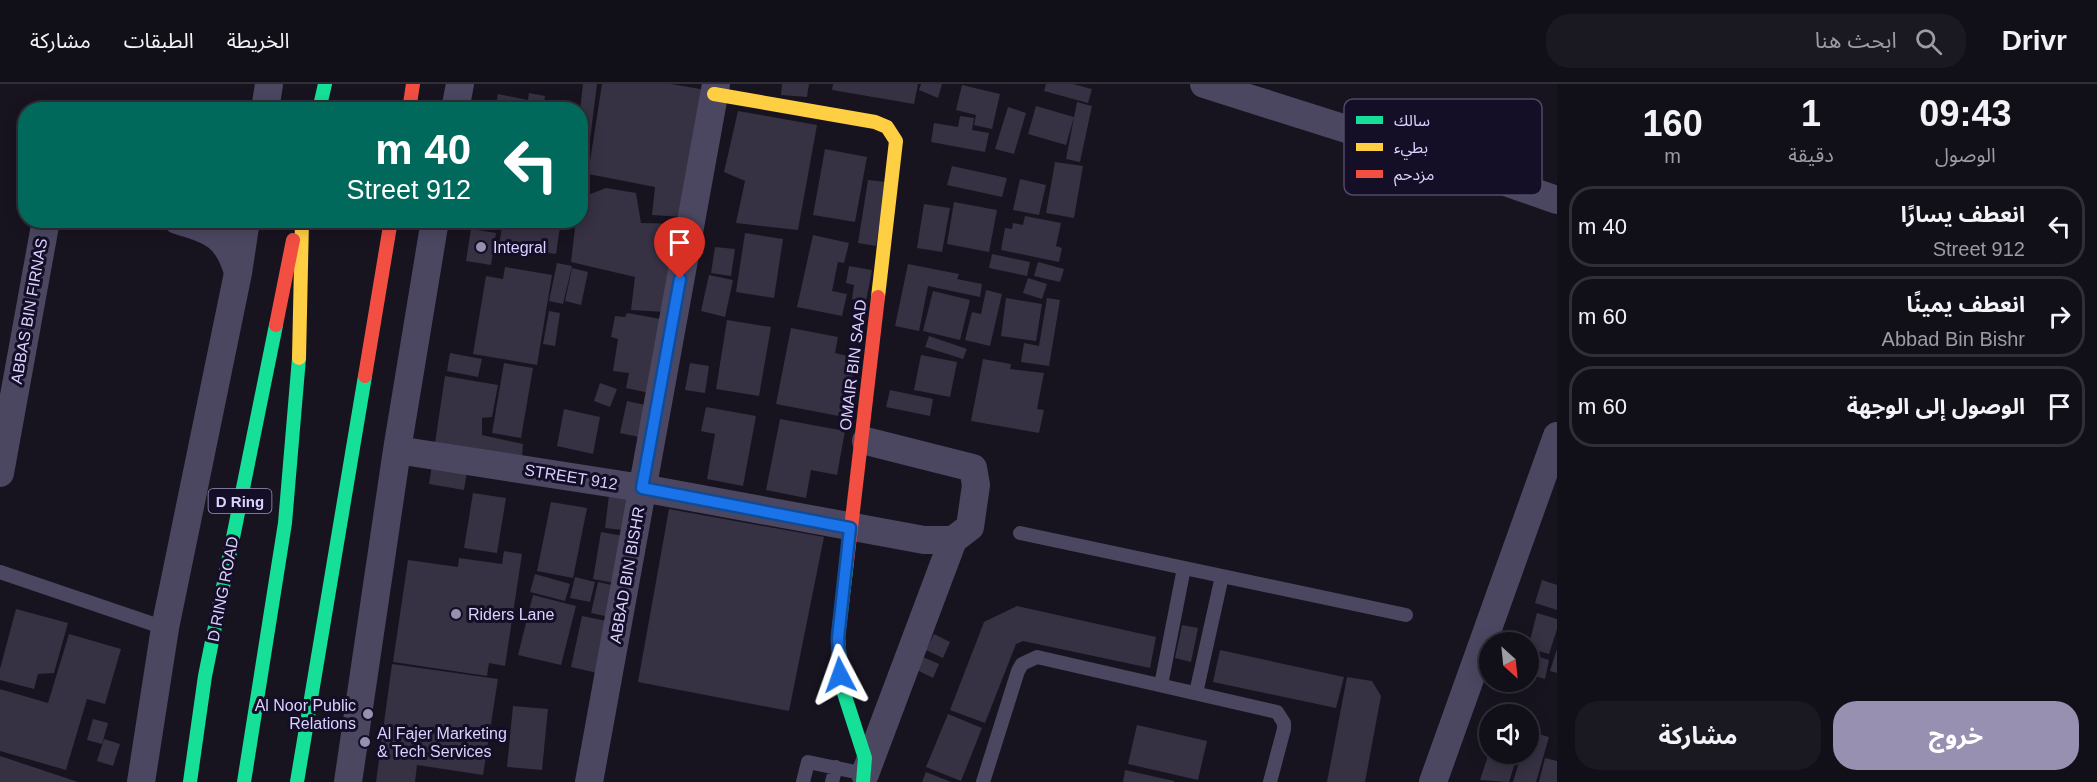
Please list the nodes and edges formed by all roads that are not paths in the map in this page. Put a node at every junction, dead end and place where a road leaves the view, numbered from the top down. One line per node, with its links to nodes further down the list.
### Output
1 (269, 84): 7 (street)
2 (325, 84): 8 (main road)
3 (413, 84): 9 (main road)
4 (460, 84): 10 (street)
5 (1204, 84): 11 (street)
6 (715, 89): 26 (street, ABBAD BIN BISHR); 27 (main road, OMAIR BIN SAAD)
7 (266, 102)
8 (321, 102)
9 (410, 102)
10 (457, 102)
11 (1344, 128)
12 (1542, 194): 13 (street)
13 (1557, 200)
14 (45, 228): 25 (street, ABBAS BIN FIRNAS)
15 (219, 228): 21 (street)
16 (245, 228): 21 (street)
17 (295, 228): 40 (main road, D RING ROAD / D Ring)
18 (302, 228): 41 (main road)
19 (390, 228): 42 (main road)
20 (434, 228): 24 (street)
21 (238, 273): 34 (street)
22 (1557, 436): 49 (street)
23 (866, 441): 29 (street)
24 (397, 450): 26 (street, STREET 912); 43 (street)
25 (0, 473)
26 (642, 488): 27 (street, STREET 912); 44 (street, ABBAD BIN BISHR)
27 (850, 528): 29 (street, STREET 912); 38 (main road, OMAIR BIN SAAD)
28 (1020, 534): 30 (lane)
29 (953, 540): 38 (street)
30 (1184, 568): 32 (lane); 35 (lane)
31 (0, 572): 34 (lane)
32 (1222, 576): 33 (lane); 36 (lane)
33 (1406, 615)
34 (165, 628): 39 (street)
35 (1161, 686): 36 (lane); 47 (lane)
36 (1196, 693): 48 (lane)
37 (836, 767): 38 (lane); 45 (lane); 46 (lane)
38 (864, 778)
39 (141, 782)
40 (190, 782)
41 (244, 782)
42 (297, 782)
43 (348, 782)
44 (589, 782)
45 (803, 782)
46 (832, 782)
47 (983, 782)
48 (1270, 782)
49 (1432, 782)

